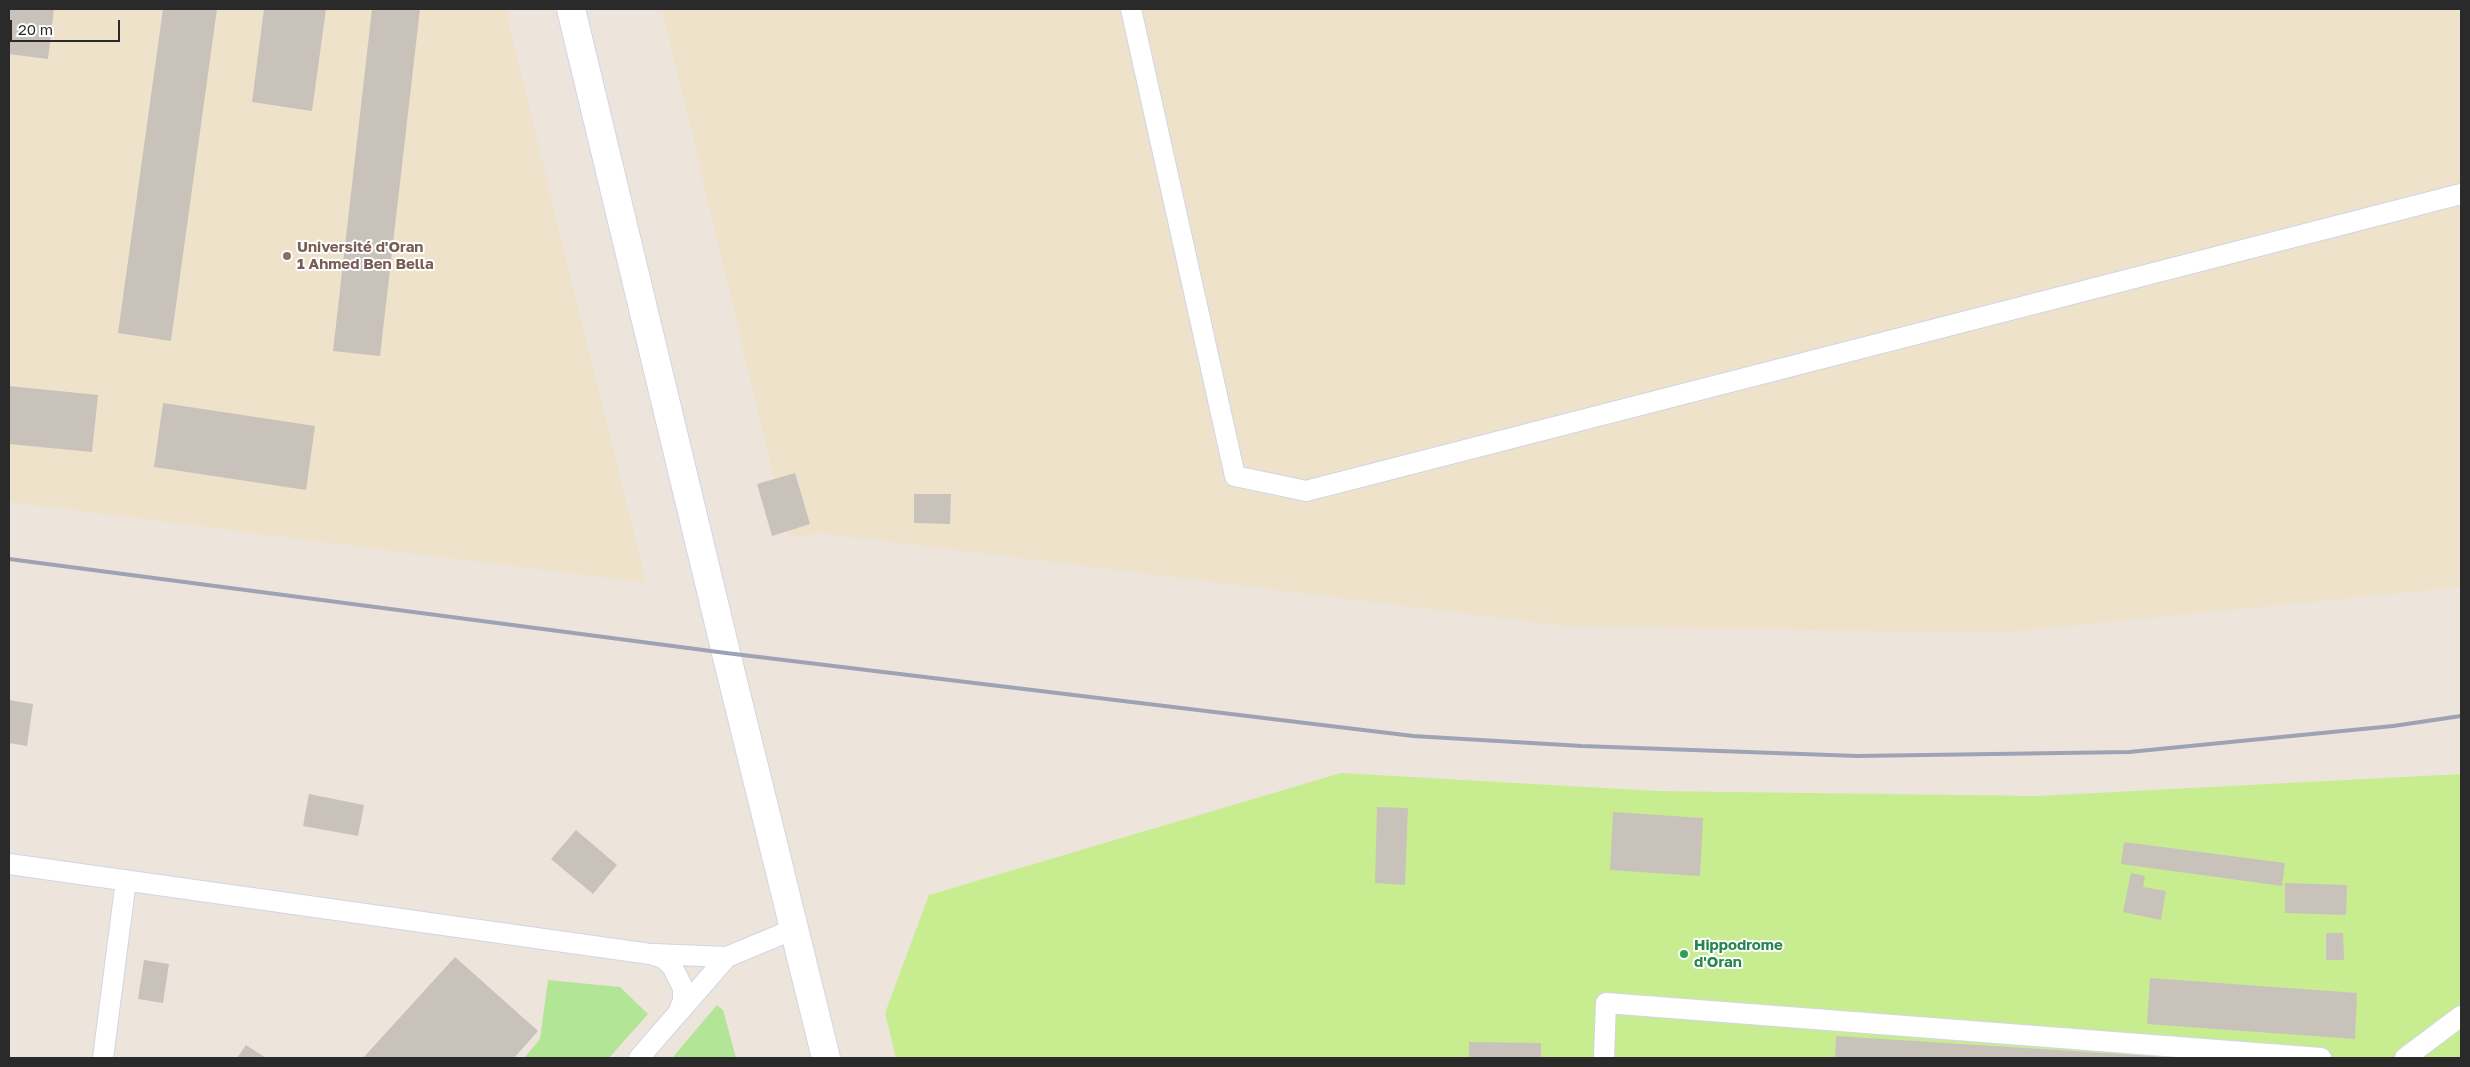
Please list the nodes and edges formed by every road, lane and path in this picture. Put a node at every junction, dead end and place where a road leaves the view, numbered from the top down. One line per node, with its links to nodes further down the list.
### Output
1 (571, 9): 6 (main road)
2 (1131, 9): 3 (lane)
3 (2461, 194)
4 (9, 864): 5 (lane)
5 (126, 880): 7 (lane); 11 (lane)
6 (794, 929): 8 (lane); 13 (main road)
7 (650, 954): 8 (lane); 9 (lane)
8 (727, 957): 9 (lane)
9 (678, 1013): 12 (lane)
10 (2461, 1016): 16 (lane)
11 (102, 1058)
12 (639, 1058)
13 (826, 1058)
14 (1604, 1058): 15 (lane)
15 (2321, 1058)
16 (2405, 1058)

